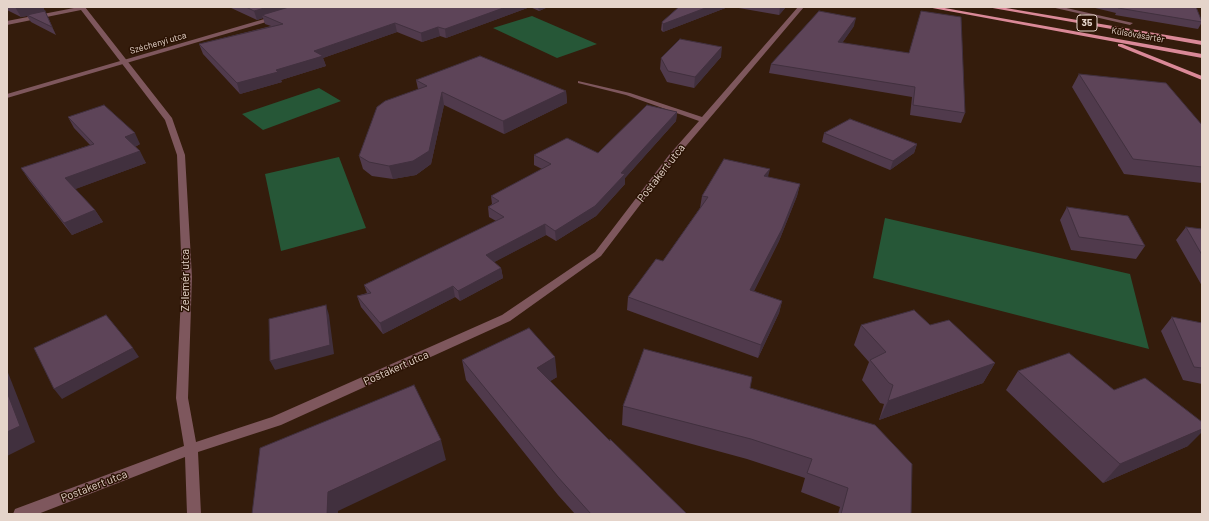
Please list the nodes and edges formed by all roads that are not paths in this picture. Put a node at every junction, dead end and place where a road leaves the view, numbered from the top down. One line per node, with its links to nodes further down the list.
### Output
1 (802, 7): 18 (street, Postakert utca)
2 (930, 7): 9 (main road, Külsővásártér / 35)
3 (990, 7): 10 (main road, Külsővásártér / 35)
4 (1054, 7): 8 (street, Külsővásártér)
5 (83, 8): 7 (street); 14 (street, Zelemér utca)
6 (284, 16): 14 (street, Széchenyi utca)
7 (7, 23)
8 (1130, 23)
9 (1064, 30): 13 (main road, Külsővásártér / 35); 15 (main road)
10 (1164, 37): 11 (main road); 12 (main road, Külsővásártér / 35)
11 (1202, 37)
12 (1202, 43)
13 (1202, 56)
14 (124, 63): 17 (street, Széchenyi utca); 19 (street, Zelemér utca)
15 (1202, 78)
16 (580, 82): 18 (street)
17 (7, 96)
18 (704, 120): 19 (street, Postakert utca)
19 (191, 449): 20 (street, Postakert utca); 21 (street, Zelemér utca)
20 (20, 514)
21 (194, 514)

